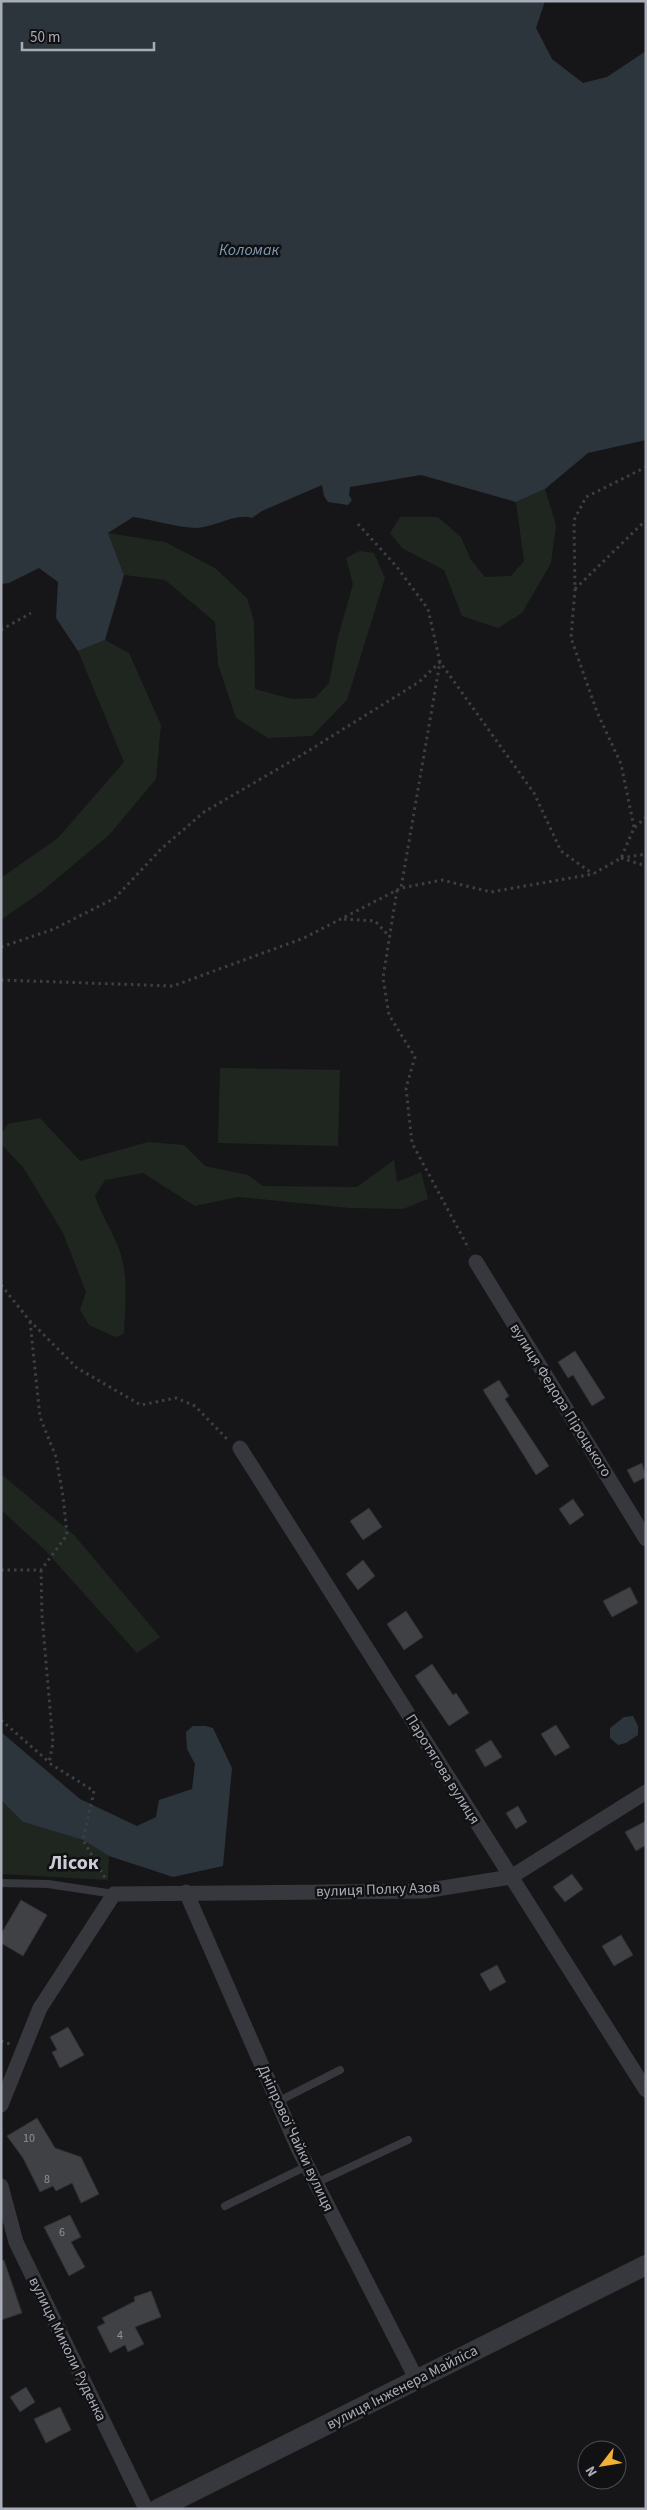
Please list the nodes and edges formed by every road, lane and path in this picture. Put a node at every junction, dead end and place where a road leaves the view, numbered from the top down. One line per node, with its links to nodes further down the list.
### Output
1 (646, 467): 4 (path)
2 (646, 520): 4 (path)
3 (358, 524): 7 (path)
4 (575, 589): 9 (path)
5 (31, 613): 6 (path)
6 (1, 630)
7 (440, 662): 13 (path); 14 (path); 17 (path)
8 (646, 817): 9 (path)
9 (634, 828): 11 (path)
10 (646, 854): 11 (path)
11 (621, 858): 12 (path); 13 (path)
12 (646, 866)
13 (593, 874): 14 (path)
14 (399, 889): 15 (path); 16 (path)
15 (342, 919): 16 (path); 18 (path)
16 (390, 936): 19 (path)
17 (1, 947)
18 (1, 980)
19 (476, 1262): 23 (street, вулиця Федора Піроцького)
20 (1, 1285): 21 (path)
21 (30, 1321): 22 (path); 25 (path)
22 (240, 1448): 29 (street, Паротягова вулиця)
23 (646, 1538)
24 (1, 1570): 25 (path)
25 (41, 1570): 27 (path)
26 (1, 1720): 27 (path)
27 (49, 1763): 32 (path)
28 (646, 1792): 29 (street, вулиця Полку Азов)
29 (511, 1877): 31 (street, вулиця Полку Азов); 34 (street, Паротягова вулиця)
30 (1, 1883): 32 (lane)
31 (186, 1892): 32 (street, вулиця Полку Азов); 35 (street, Дніпрової Чайки вулиця)
32 (114, 1894): 36 (street)
33 (340, 2070): 35 (lane)
34 (646, 2090)
35 (278, 2102): 38 (street, Дніпрової Чайки вулиця)
36 (1, 2105)
37 (408, 2140): 39 (lane)
38 (307, 2166): 39 (street, Дніпрової Чайки вулиця); 41 (lane)
39 (316, 2183): 43 (street, Дніпрової Чайки вулиця)
40 (1, 2186): 44 (street, вулиця Миколи Руденка)
41 (225, 2206)
42 (646, 2265): 43 (street, вулиця Інженера Майліса)
43 (416, 2380): 45 (street, вулиця Інженера Майліса)
44 (146, 2509)
45 (158, 2509)

